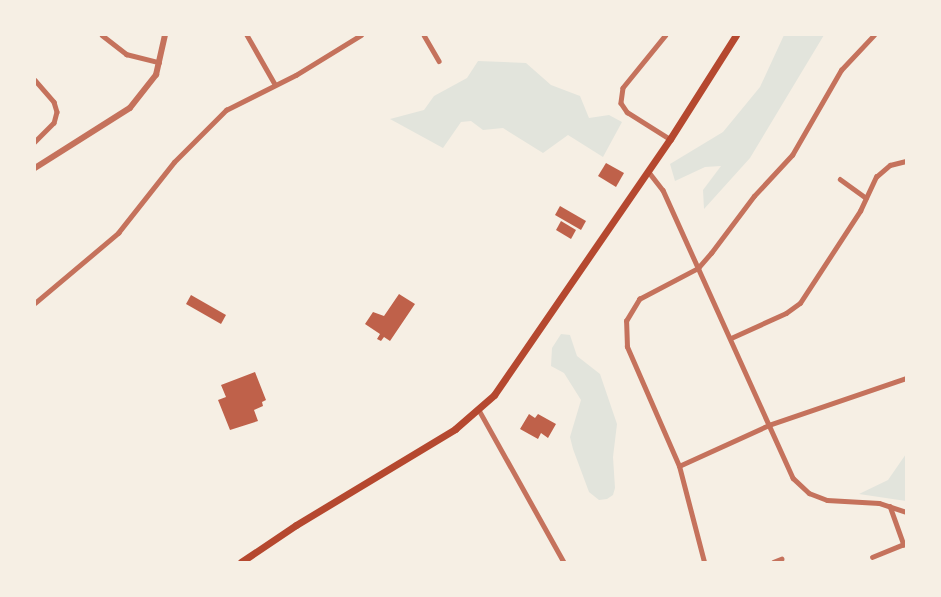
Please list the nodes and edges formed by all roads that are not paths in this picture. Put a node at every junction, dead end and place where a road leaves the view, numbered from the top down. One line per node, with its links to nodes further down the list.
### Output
1 (102, 35): 10 (street)
2 (165, 35): 10 (street)
3 (247, 35): 12 (street)
4 (361, 35): 12 (street)
5 (424, 35): 9 (street)
6 (666, 35): 13 (street)
7 (736, 35): 13 (main road)
8 (874, 35): 20 (street)
9 (439, 61)
10 (159, 62): 16 (street)
11 (35, 80): 14 (street)
12 (275, 84): 21 (street)
13 (670, 139): 17 (main road)
14 (35, 142)
15 (906, 161): 19 (street)
16 (35, 168)
17 (648, 171): 20 (street); 24 (main road)
18 (840, 179): 19 (street)
19 (866, 198): 22 (street)
20 (698, 268): 22 (street); 26 (street)
21 (35, 303)
22 (730, 338): 25 (street)
23 (906, 378): 25 (street)
24 (479, 410): 32 (main road); 33 (street)
25 (769, 425): 26 (street); 27 (street)
26 (679, 466): 34 (street)
27 (890, 506): 28 (street); 29 (street)
28 (906, 512)
29 (905, 544): 30 (street)
30 (872, 557)
31 (781, 559): 35 (street)
32 (241, 562)
33 (564, 562)
34 (704, 562)
35 (773, 562)

